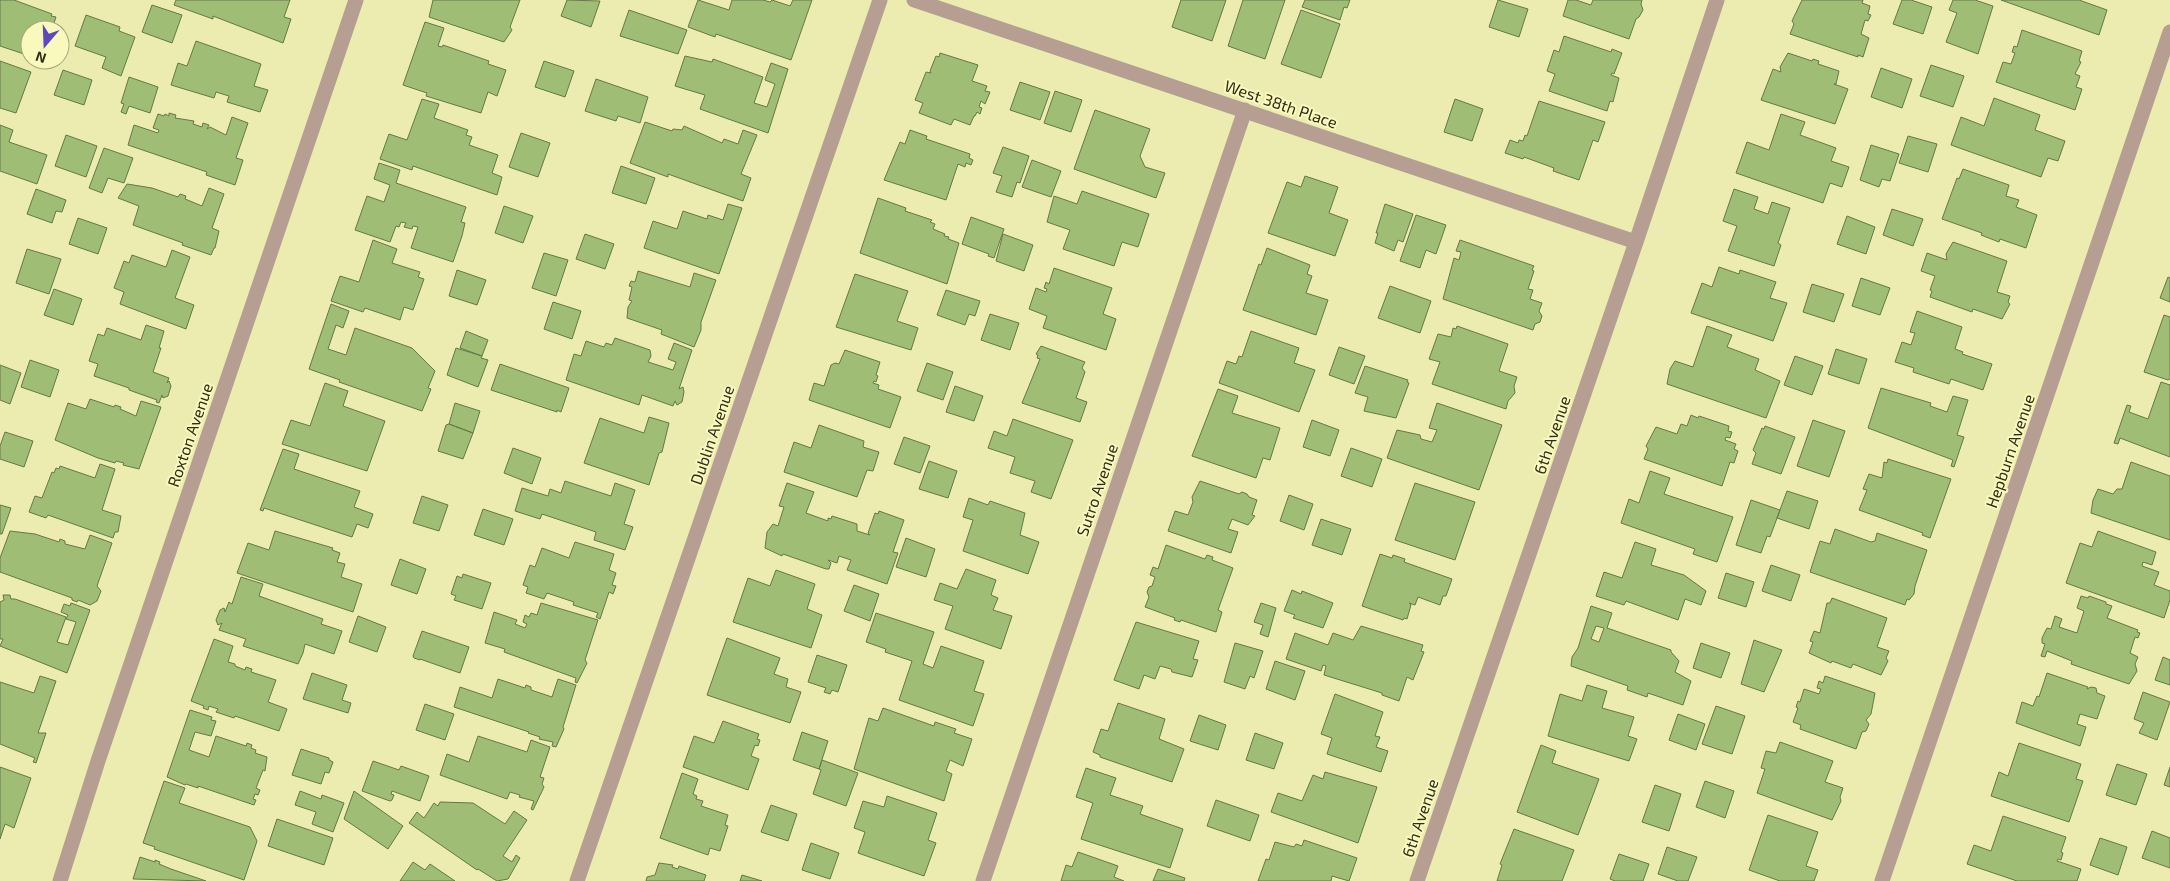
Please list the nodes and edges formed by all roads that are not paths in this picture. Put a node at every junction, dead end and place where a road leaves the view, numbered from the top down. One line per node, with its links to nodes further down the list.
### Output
1 (356, 0): 8 (street, Roxton Avenue)
2 (880, 0): 9 (street, Dublin Avenue)
3 (914, 0): 6 (street, West 38th Place)
4 (1717, 0): 7 (street, 6th Avenue)
5 (2170, 32): 12 (street, Hepburn Avenue)
6 (1245, 110): 7 (street, West 38th Place); 10 (street, Sutro Avenue)
7 (1636, 242): 11 (street, 6th Avenue)
8 (60, 881)
9 (577, 881)
10 (983, 881)
11 (1417, 881)
12 (1882, 881)

